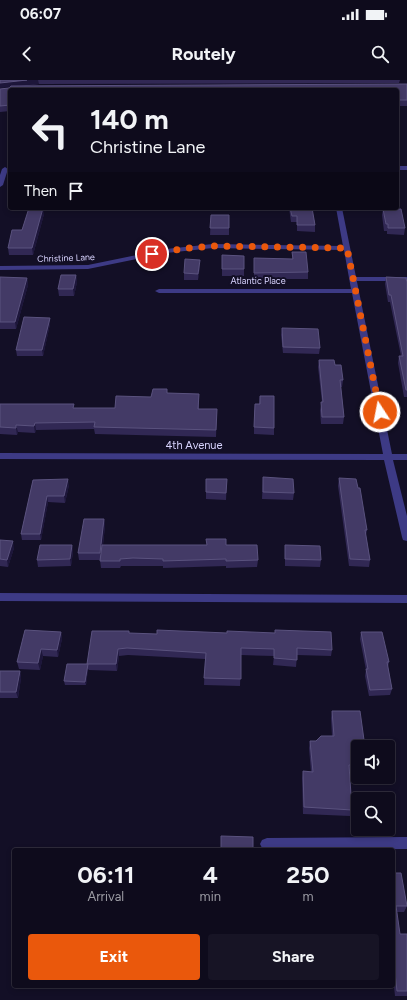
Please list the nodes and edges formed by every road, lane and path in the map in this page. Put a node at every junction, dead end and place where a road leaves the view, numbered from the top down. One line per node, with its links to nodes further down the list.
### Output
1 (5, 169): 2 (street)
2 (0, 185)
3 (339, 210): 4 (street)
4 (347, 248): 5 (street, Christine Lane); 6 (street)
5 (0, 268)
6 (354, 279): 7 (street); 9 (street)
7 (407, 279)
8 (159, 291): 9 (street, Atlantic Place)
9 (356, 291): 11 (street)
10 (0, 456): 11 (street, 4th Avenue)
11 (388, 457): 12 (street, 4th Avenue); 13 (street)
12 (407, 457)
13 (407, 538)
14 (0, 597): 15 (street)
15 (407, 599)
16 (407, 843): 17 (street)
17 (266, 844)

